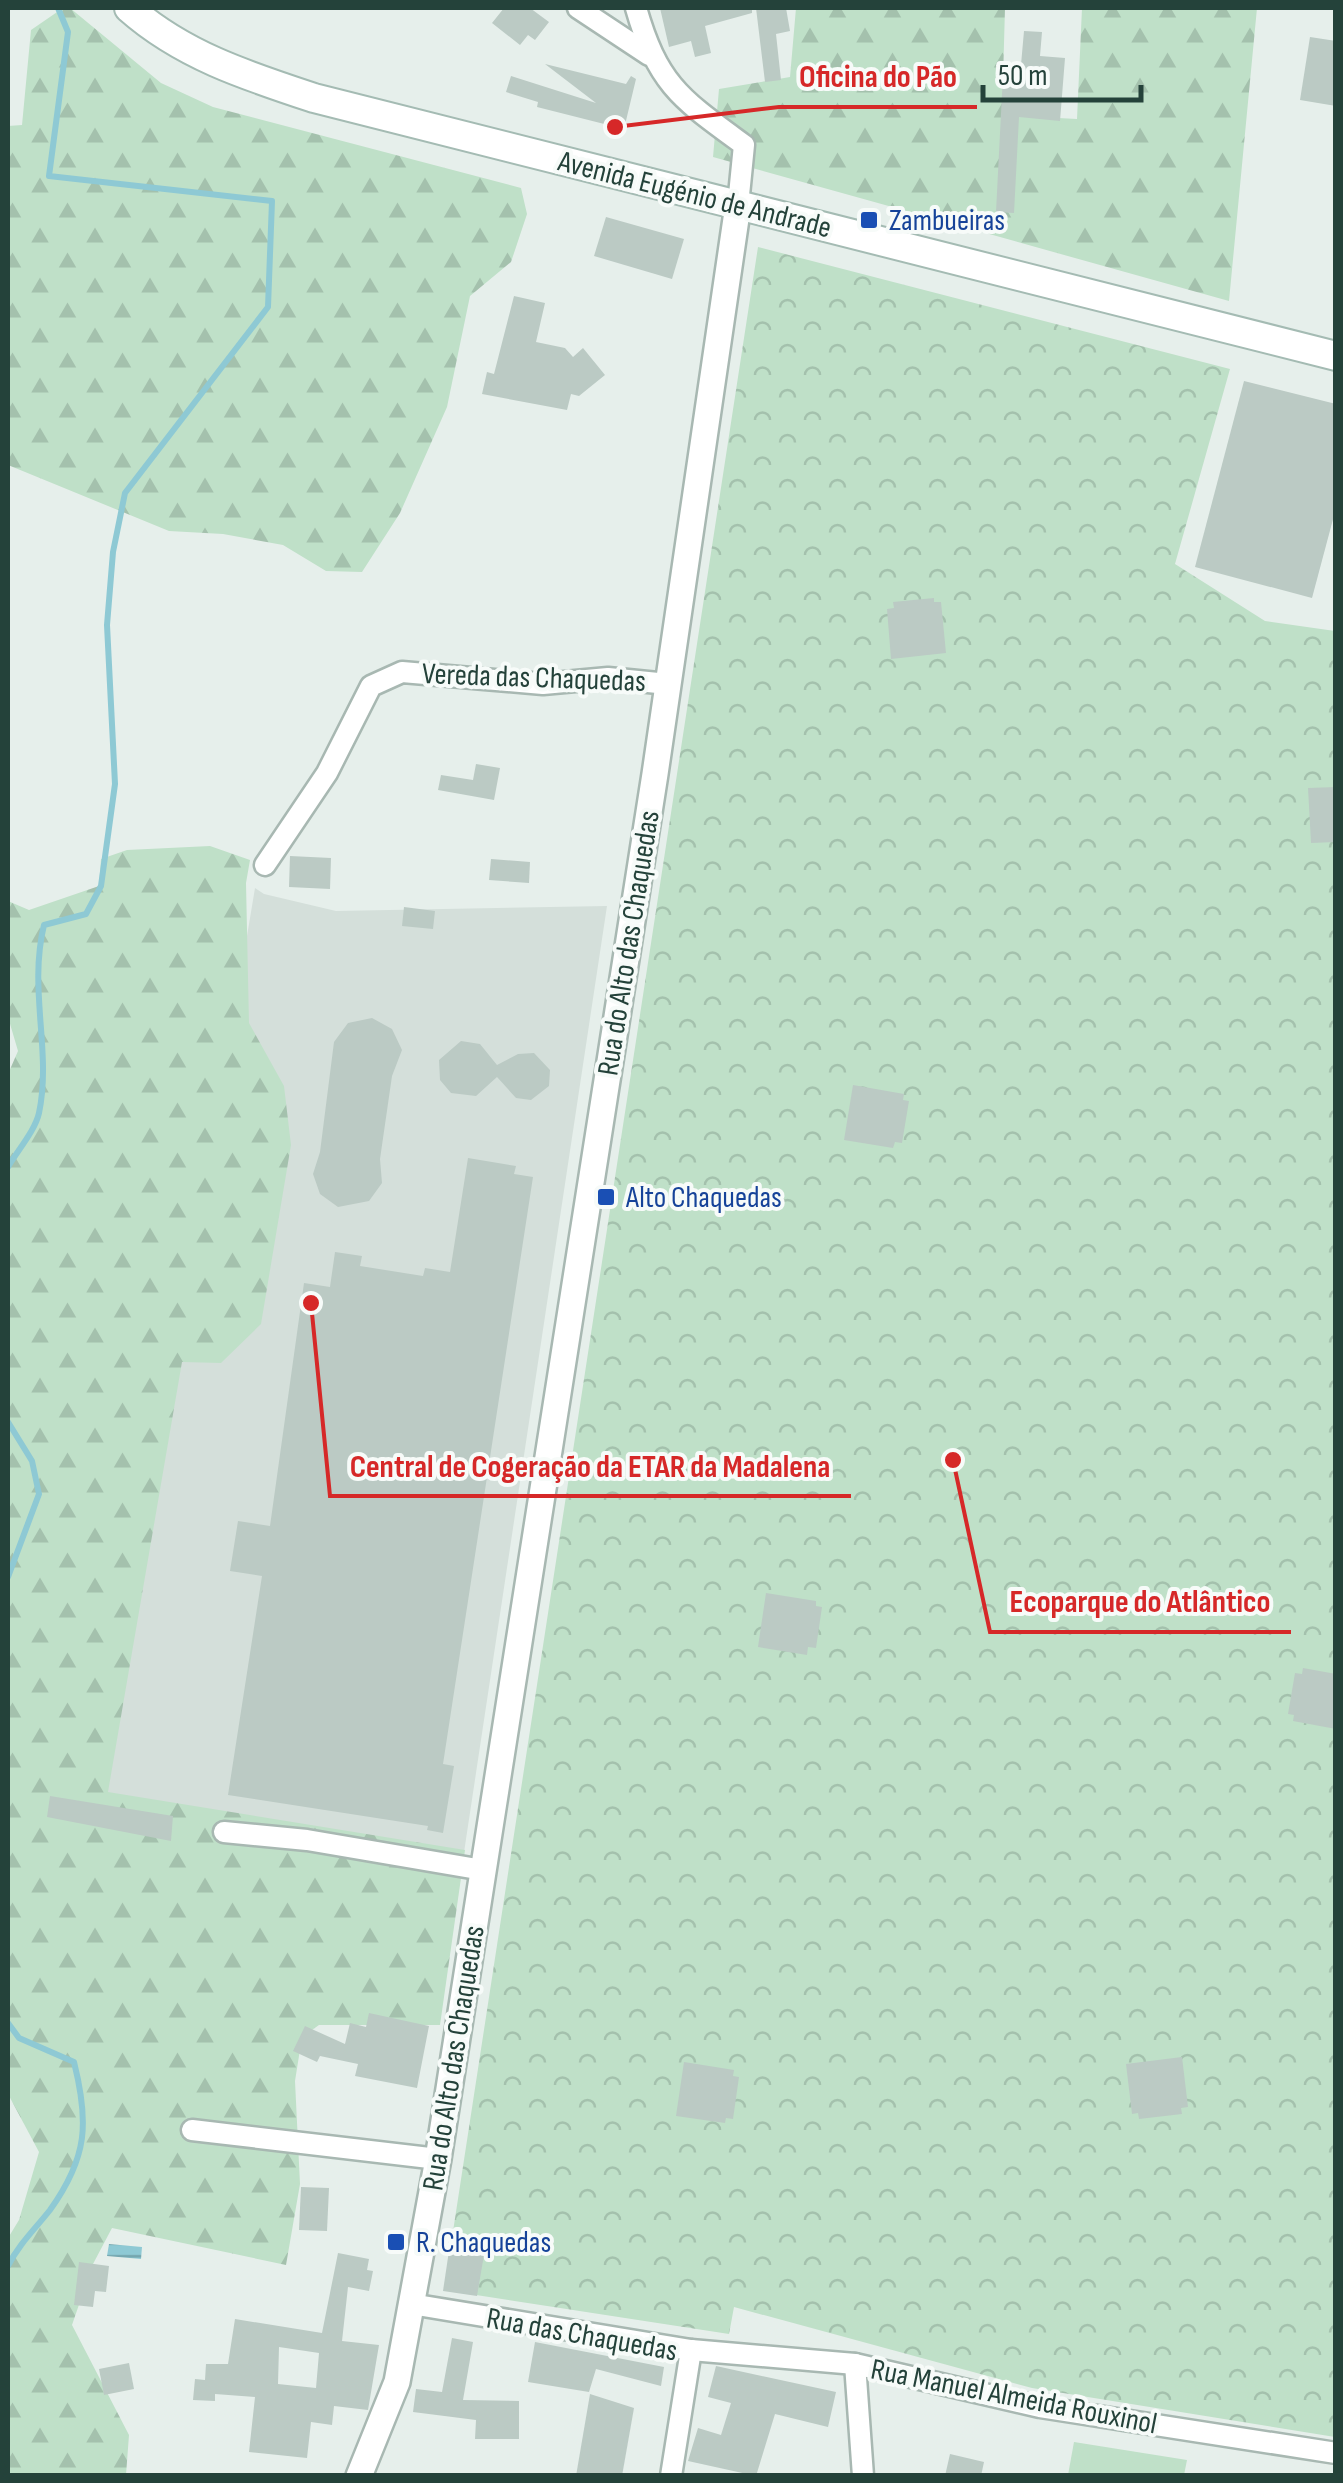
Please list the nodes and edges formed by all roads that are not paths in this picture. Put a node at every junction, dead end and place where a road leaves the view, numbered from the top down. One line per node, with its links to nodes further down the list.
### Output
1 (129, 8): 5 (main road, Avenida Eugénio de Andrade)
2 (578, 8): 4 (street)
3 (636, 8): 4 (street)
4 (650, 55): 5 (street, Rua do Alto das Chaquedas)
5 (738, 205): 6 (main road, Avenida Eugénio de Andrade); 7 (street, Rua do Alto das Chaquedas)
6 (1336, 356)
7 (668, 684): 8 (street, Vereda das Chaquedas); 10 (street, Rua do Alto das Chaquedas)
8 (265, 865)
9 (224, 1832): 10 (street)
10 (484, 1870): 12 (street, Rua do Alto das Chaquedas)
11 (192, 2130): 12 (street)
12 (438, 2159): 13 (street, Rua do Alto das Chaquedas)
13 (410, 2304): 14 (street, Rua das Chaquedas); 17 (street, Rua do Alto das Chaquedas)
14 (692, 2350): 15 (street, Rua Manuel Almeida Rouxinol); 18 (street, Rua das Chaquedas)
15 (855, 2364): 16 (street, Rua Manuel Almeida Rouxinol); 19 (street)
16 (1336, 2454)
17 (359, 2476)
18 (671, 2476)
19 (863, 2476)

